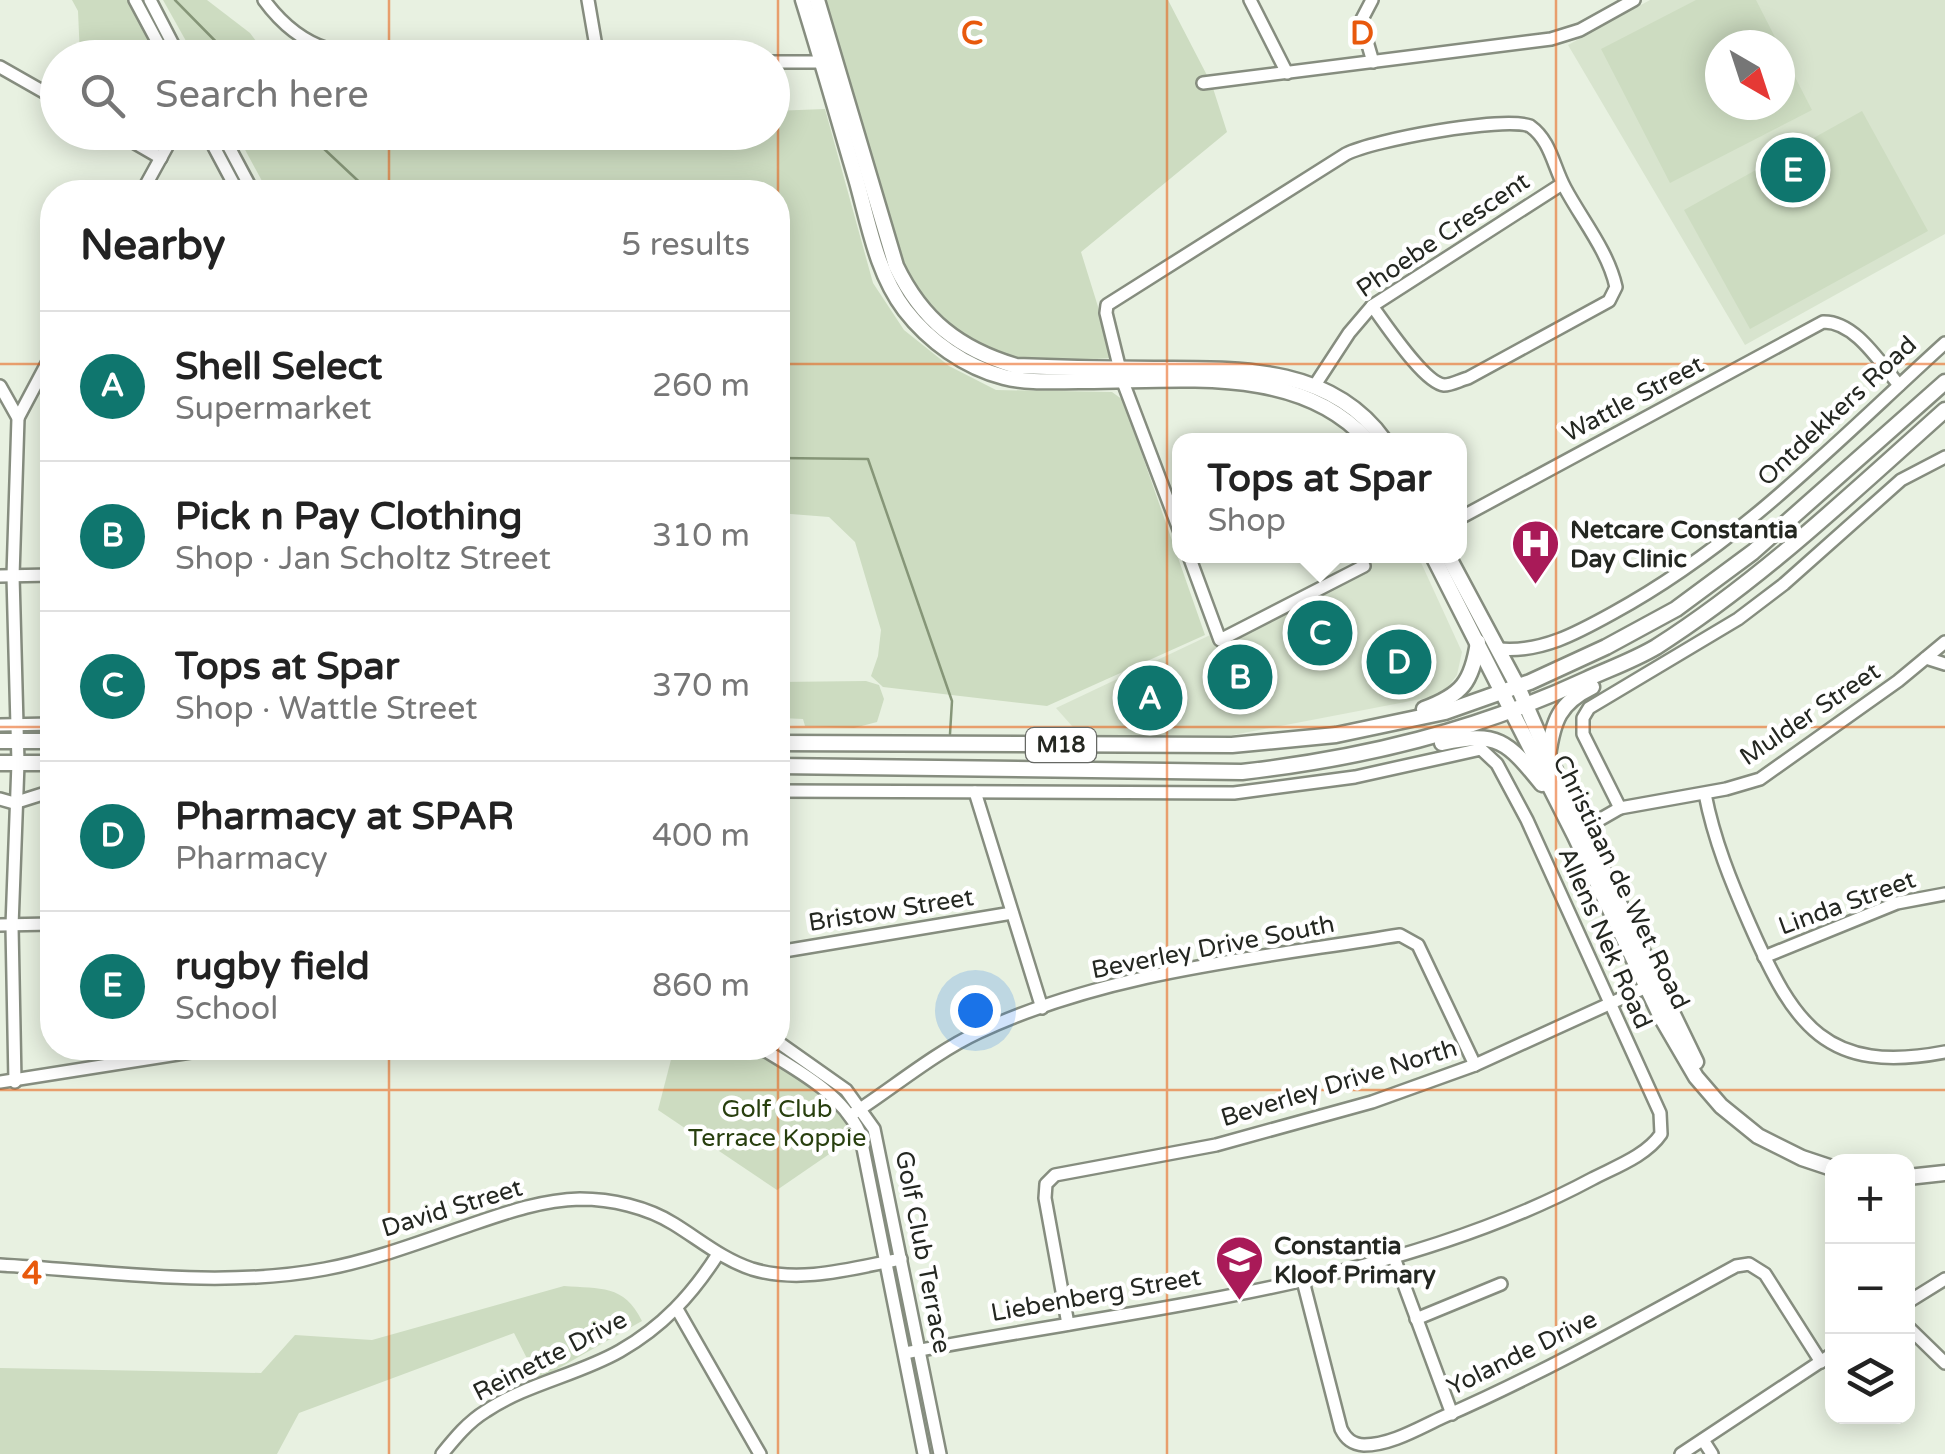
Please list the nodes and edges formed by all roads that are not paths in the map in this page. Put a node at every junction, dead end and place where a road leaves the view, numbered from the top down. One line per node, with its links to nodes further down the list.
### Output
1 (135, 0): 10 (street)
2 (150, 0): 11 (street)
3 (264, 0): 12 (street)
4 (588, 0): 13 (street)
5 (803, 0): 15 (main road)
6 (817, 0): 15 (main road)
7 (1250, 0): 18 (street)
8 (1372, 0): 16 (street)
9 (1634, 0): 16 (street)
10 (156, 40)
11 (171, 40)
12 (305, 40)
13 (595, 40)
14 (790, 62): 15 (street)
15 (828, 62): 32 (main road)
16 (1373, 62): 18 (street)
17 (0, 68): 20 (street)
18 (1287, 73): 19 (street)
19 (1203, 83)
20 (40, 90)
21 (147, 150): 25 (street)
22 (165, 150): 25 (street)
23 (216, 150): 27 (street)
24 (231, 150): 28 (street)
25 (161, 158): 26 (street)
26 (149, 180)
27 (232, 180)
28 (247, 180)
29 (1562, 184): 30 (street, Phoebe Crescent); 30 (street); 32 (street, Phoebe Crescent)
30 (1372, 306): 35 (street, Phoebe Crescent)
31 (1945, 343): 36 (street, Ontdekkers Road)
32 (1122, 376): 35 (main road); 40 (main road); 43 (street)
33 (40, 377): 39 (street)
34 (1945, 382): 57 (main road, Ontdekkers Road / M18)
35 (1315, 385): 41 (main road)
36 (1898, 385): 44 (street, Wattle Street); 54 (street, Ontdekkers Road)
37 (0, 386): 39 (street)
38 (1945, 410): 53 (main road, M18)
39 (18, 418): 49 (street)
40 (1359, 433)
41 (1377, 433)
42 (1945, 456): 81 (street)
43 (1172, 510)
44 (1467, 514)
45 (1192, 563): 48 (street)
46 (1437, 563): 51 (main road, Christiaan de Wet Road)
47 (1452, 563): 54 (main road, Christiaan de Wet Road)
48 (1364, 566)
49 (7, 576): 50 (street); 60 (street)
50 (40, 576)
51 (1478, 642): 58 (main road, Christiaan de Wet Road); 63 (main road)
52 (1945, 642): 55 (street, Mulder Street)
53 (1652, 649): 59 (main road, M18); 68 (main road)
54 (1498, 650): 57 (main road, Christiaan de Wet Road)
55 (1926, 658): 56 (street); 76 (street, Mulder Street)
56 (1945, 664)
57 (1518, 687): 58 (main road, Ontdekkers Road / M18); 59 (main road, Christiaan de Wet Road)
58 (1503, 694): 59 (main road, Christiaan de Wet Road); 63 (main road, Ontdekkers Road / M18)
59 (1520, 710): 68 (main road, Christiaan de Wet Road); 73 (main road, M18); 80 (main road, Christiaan de Wet Road)
60 (16, 724): 61 (street); 62 (street); 65 (street)
61 (40, 724)
62 (0, 725)
63 (1376, 728): 67 (main road, Ontdekkers Road / M18)
64 (0, 741): 65 (main road)
65 (17, 741): 66 (main road); 70 (street)
66 (40, 741)
67 (790, 743)
68 (1548, 756): 82 (main road, Christiaan de Wet Road)
69 (0, 763): 70 (main road)
70 (18, 763): 71 (main road); 79 (street)
71 (40, 764)
72 (790, 766): 73 (main road, M18)
73 (1300, 766): 80 (main road)
74 (790, 791): 75 (street)
75 (975, 792): 84 (street); 90 (street, Allens Nek Road)
76 (1704, 794): 81 (street, Mulder Street); 88 (street)
77 (40, 795): 79 (street)
78 (0, 799): 79 (street)
79 (14, 803): 86 (street)
80 (1558, 803): 82 (main road, Christiaan de Wet Road)
81 (1620, 808): 82 (street, Mulder Street)
82 (1580, 831): 89 (main road, Christiaan de Wet Road)
83 (1945, 894): 88 (street, Linda Street)
84 (1012, 913): 87 (street, Bristow Street); 91 (street)
85 (40, 924): 86 (street)
86 (6, 925): 98 (street)
87 (790, 950)
88 (1764, 957): 93 (street)
89 (1652, 985): 90 (street, Beverley Drive North); 101 (main road, Christiaan de Wet Road)
90 (1610, 1005): 96 (street, Beverley Drive North); 100 (street, Allens Nek Road)
91 (1042, 1008): 96 (street, Beverley Drive South); 99 (street, Beverley Drive South)
92 (790, 1050): 99 (street, Golf Club Terrace)
93 (1945, 1052)
94 (145, 1060): 98 (street)
95 (780, 1060): 99 (street, Golf Club Terrace)
96 (1475, 1064): 116 (street, Beverley Drive North)
97 (0, 1082): 98 (street)
98 (14, 1082)
99 (856, 1112): 107 (street, Golf Club Terrace); 108 (street, Golf Club Terrace)
100 (1660, 1114): 106 (street, Liebenberg Street)
101 (1825, 1161)
102 (1915, 1170): 103 (main road)
103 (1945, 1170): 104 (main road)
104 (1915, 1176)
105 (718, 1254): 108 (street, David Street); 109 (street, David Street); 114 (street, Reinette Drive)
106 (1393, 1255): 111 (street, Liebenberg Street); 115 (street)
107 (902, 1259): 108 (street, David Street); 118 (street, Golf Club Terrace)
108 (887, 1262): 119 (street, Golf Club Terrace)
109 (0, 1265)
110 (1945, 1279): 113 (street)
111 (1303, 1281): 116 (street, Liebenberg Street); 123 (street, Yolande Drive)
112 (1501, 1284): 115 (street)
113 (1915, 1298)
114 (677, 1309): 125 (street, Reinette Drive); 126 (street)
115 (1416, 1319): 123 (street)
116 (1068, 1324): 118 (street, Liebenberg Street)
117 (1915, 1334): 122 (street)
118 (920, 1350): 119 (street, Liebenberg Street); 128 (street, Golf Club Terrace)
119 (905, 1352): 127 (street, Golf Club Terrace)
120 (1825, 1359): 121 (street)
121 (1821, 1362): 123 (street, Yolande Drive); 124 (street)
122 (1945, 1363)
123 (1452, 1414)
124 (1703, 1440): 129 (street); 130 (street)
125 (442, 1454)
126 (760, 1454)
127 (924, 1454)
128 (940, 1454)
129 (1680, 1454)
130 (1712, 1454)

